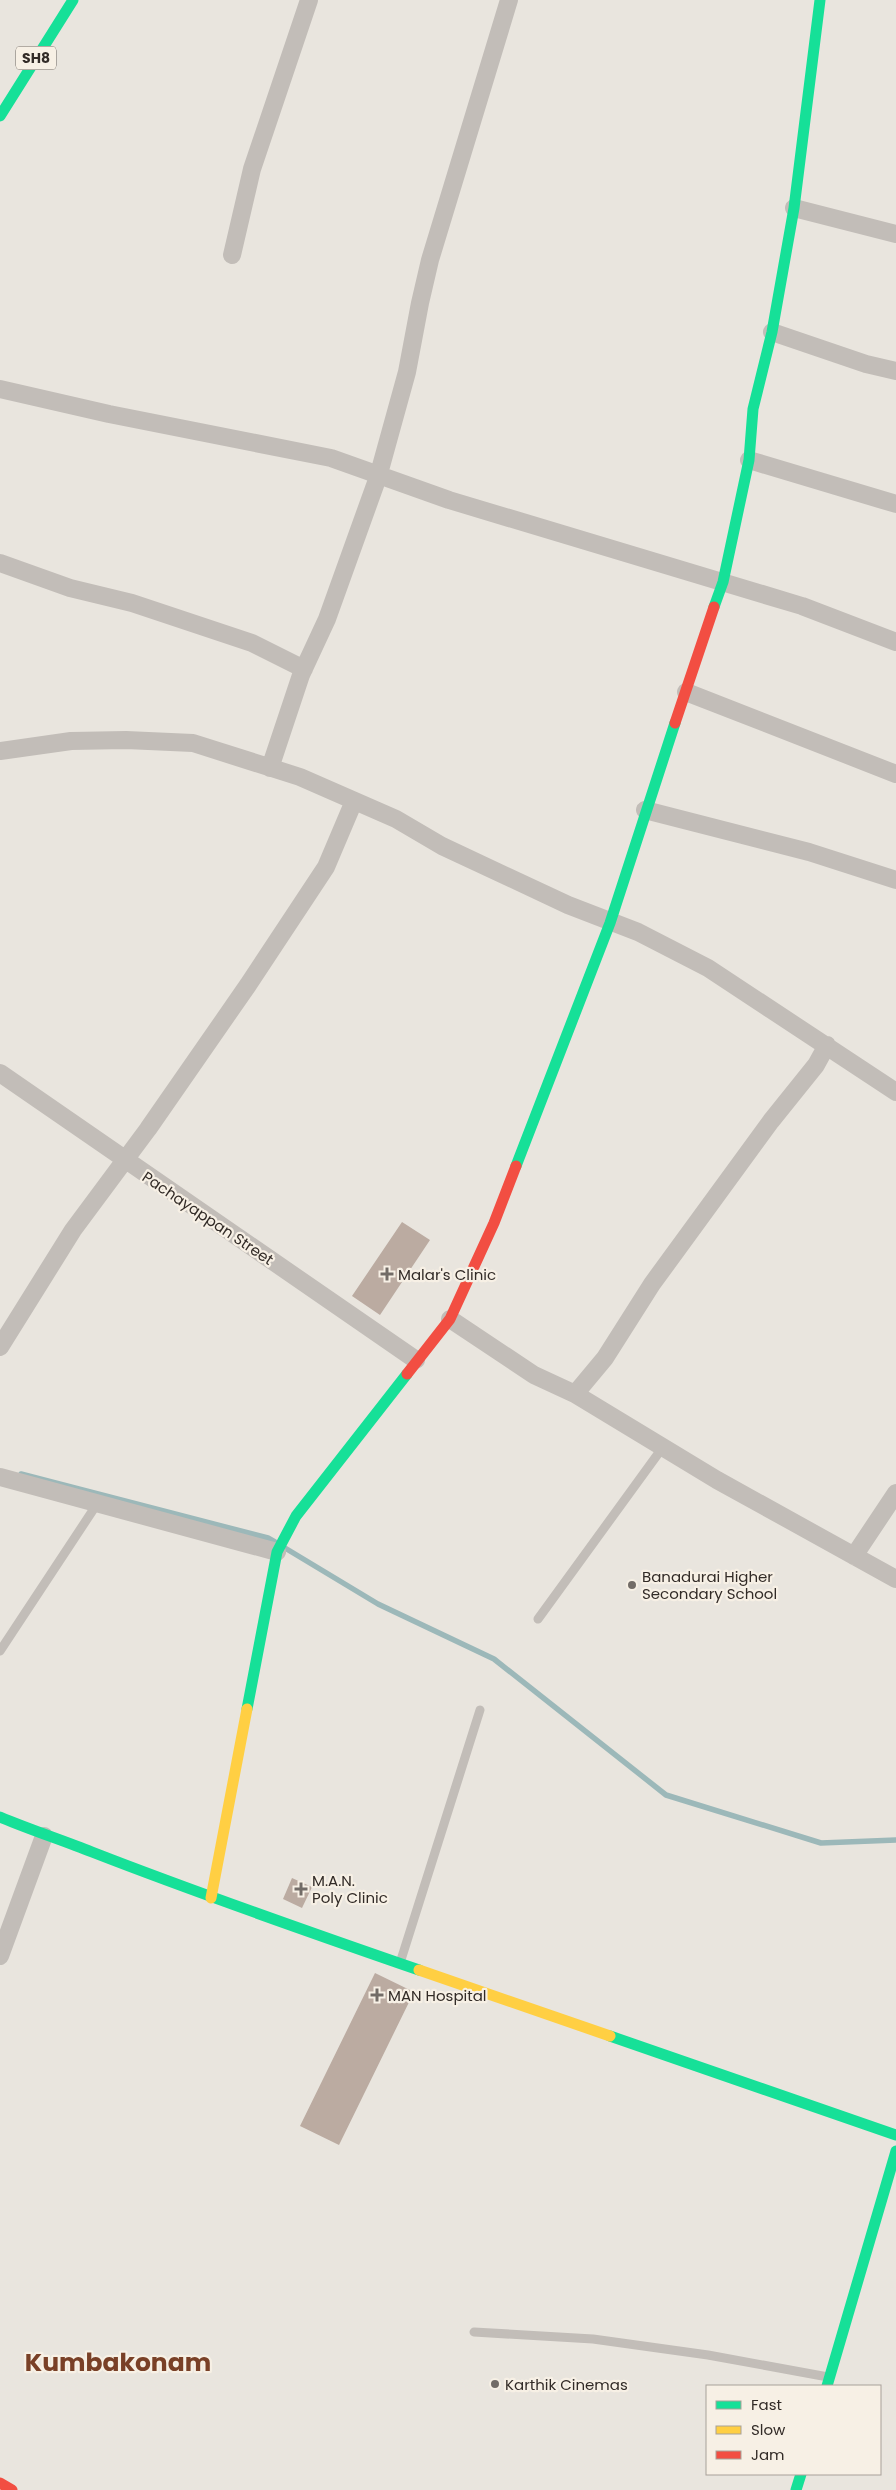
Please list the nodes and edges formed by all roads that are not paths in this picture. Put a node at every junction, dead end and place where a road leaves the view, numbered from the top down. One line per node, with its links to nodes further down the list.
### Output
1 (73, 0): 5 (street, SH8)
2 (309, 0): 8 (street)
3 (508, 0): 13 (street)
4 (820, 0): 6 (street)
5 (0, 116)
6 (794, 208): 7 (street); 9 (street)
7 (896, 234)
8 (232, 255)
9 (772, 332): 10 (street); 12 (street)
10 (896, 371)
11 (0, 389): 13 (street)
12 (749, 460): 14 (street); 16 (street)
13 (378, 477): 16 (street); 18 (street)
14 (896, 504)
15 (0, 563): 18 (street)
16 (723, 582): 17 (street); 19 (street)
17 (896, 642)
18 (304, 669): 21 (street)
19 (686, 692): 22 (street); 24 (street)
20 (0, 751): 21 (street)
21 (270, 768): 23 (street)
22 (896, 774)
23 (354, 801): 26 (street); 30 (street)
24 (645, 810): 25 (street); 26 (street)
25 (896, 880)
26 (610, 923): 27 (street); 31 (street)
27 (827, 1045): 29 (street); 34 (street)
28 (0, 1073): 30 (street, Pachayappan Street)
29 (896, 1092)
30 (123, 1160): 32 (street); 33 (street, Pachayappan Street)
31 (450, 1319): 33 (street); 34 (street)
32 (0, 1347)
33 (416, 1360): 39 (street)
34 (576, 1394): 35 (street)
35 (663, 1447): 40 (street); 42 (lane)
36 (0, 1477): 38 (street)
37 (896, 1493): 40 (street)
38 (97, 1504): 39 (street); 43 (lane)
39 (277, 1552): 47 (street)
40 (854, 1556): 41 (street)
41 (896, 1579)
42 (538, 1619)
43 (0, 1650)
44 (480, 1710): 49 (lane)
45 (0, 1816): 46 (street)
46 (44, 1836): 47 (street); 48 (street)
47 (211, 1898): 49 (street)
48 (0, 1956)
49 (400, 1963): 50 (street)
50 (896, 2135)
51 (896, 2151): 53 (street)
52 (474, 2332): 53 (lane)
53 (828, 2382)
54 (801, 2475): 57 (street)
55 (0, 2483): 56 (street)
56 (12, 2490)
57 (796, 2490)

